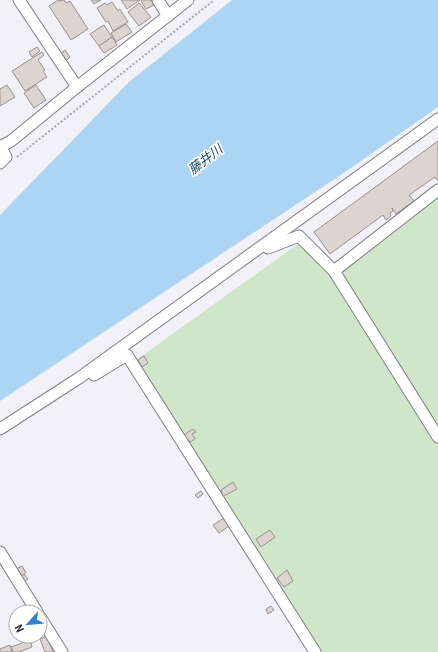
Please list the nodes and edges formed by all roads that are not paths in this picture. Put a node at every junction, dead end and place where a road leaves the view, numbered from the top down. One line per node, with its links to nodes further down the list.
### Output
1 (19, 0): 5 (street)
2 (158, 0): 4 (street)
3 (188, 0): 4 (street)
4 (168, 16): 5 (street)
5 (77, 87): 7 (street)
6 (438, 119): 10 (street)
7 (0, 146): 8 (street)
8 (0, 163)
9 (438, 190): 11 (street)
10 (251, 255): 11 (street); 12 (street)
11 (334, 271): 14 (street)
12 (79, 378): 13 (street); 19 (street)
13 (0, 430)
14 (438, 437)
15 (0, 552): 16 (street)
16 (32, 604)
17 (48, 630): 18 (street)
18 (62, 652)
19 (315, 652)

